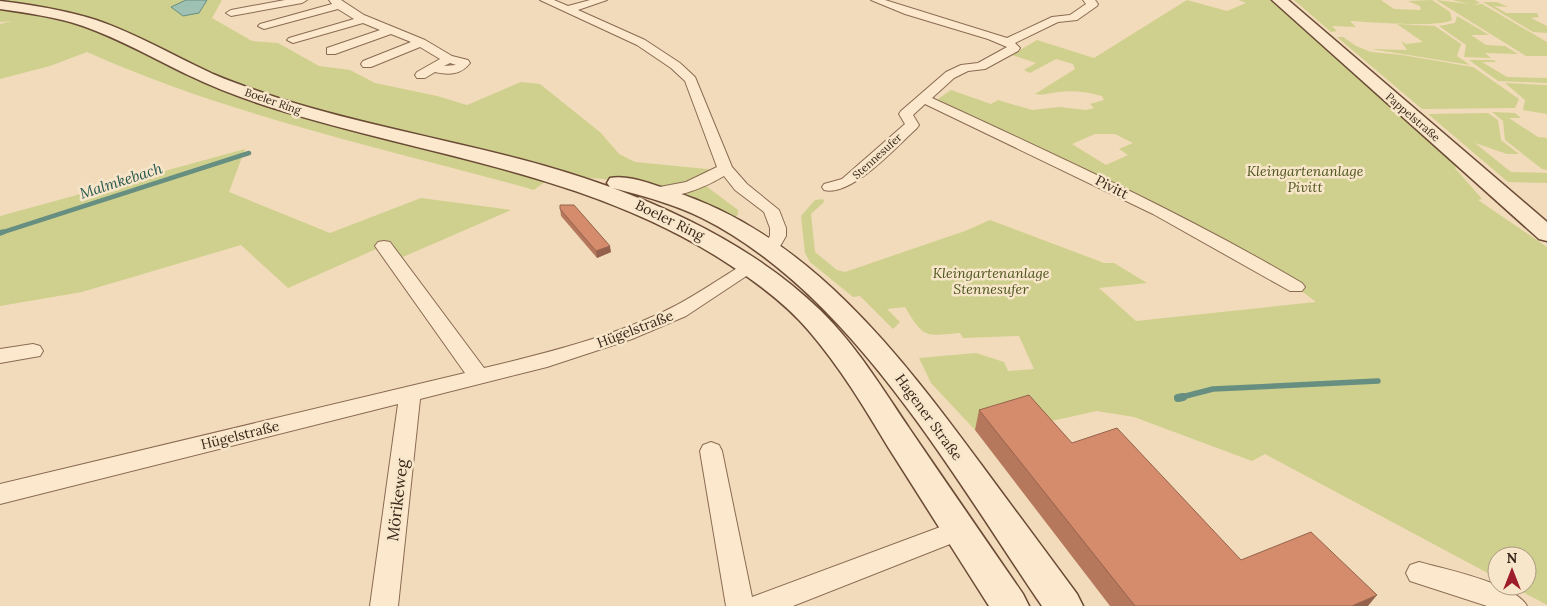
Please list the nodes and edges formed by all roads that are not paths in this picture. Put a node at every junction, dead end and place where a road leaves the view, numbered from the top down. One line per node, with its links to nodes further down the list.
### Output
1 (302, 0): 10 (street)
2 (545, 0): 9 (street)
3 (602, 0): 9 (street)
4 (876, 0): 15 (street)
5 (1088, 0): 15 (street)
6 (1279, 0): 25 (main road, Pappelstraße)
7 (337, 2): 11 (street); 12 (street)
8 (0, 5): 22 (main road, Boeler Ring)
9 (568, 9): 21 (street)
10 (230, 13)
11 (364, 19): 13 (street); 14 (street)
12 (264, 26)
13 (389, 31): 16 (street); 17 (street)
14 (293, 40)
15 (1008, 42): 20 (street, Stennesufer)
16 (419, 43): 18 (street); 19 (street)
17 (331, 51)
18 (367, 64)
19 (421, 75)
20 (922, 98): 23 (street, Stennesufer); 28 (street, Pivitt)
21 (725, 168): 24 (street, Boeler Ring); 27 (street)
22 (554, 175): 24 (main road, Boeler Ring); 27 (main road, Boeler Ring)
23 (830, 187)
24 (654, 192): 27 (main road, Boeler Ring)
25 (1547, 234)
26 (384, 246): 31 (street)
27 (760, 259): 31 (street, Hügelstraße); 35 (main road); 41 (main road, Hagener Straße)
28 (1296, 287)
29 (33, 351): 30 (street)
30 (0, 356)
31 (479, 377): 32 (street, Hügelstraße)
32 (410, 394): 34 (street, Hügelstraße); 37 (street, Mörikeweg)
33 (711, 451): 38 (street)
34 (0, 494)
35 (959, 530): 39 (street); 40 (main road)
36 (1419, 573): 42 (street)
37 (384, 606)
38 (740, 606)
39 (761, 606)
40 (1010, 606)
41 (1064, 606)
42 (1513, 606)

